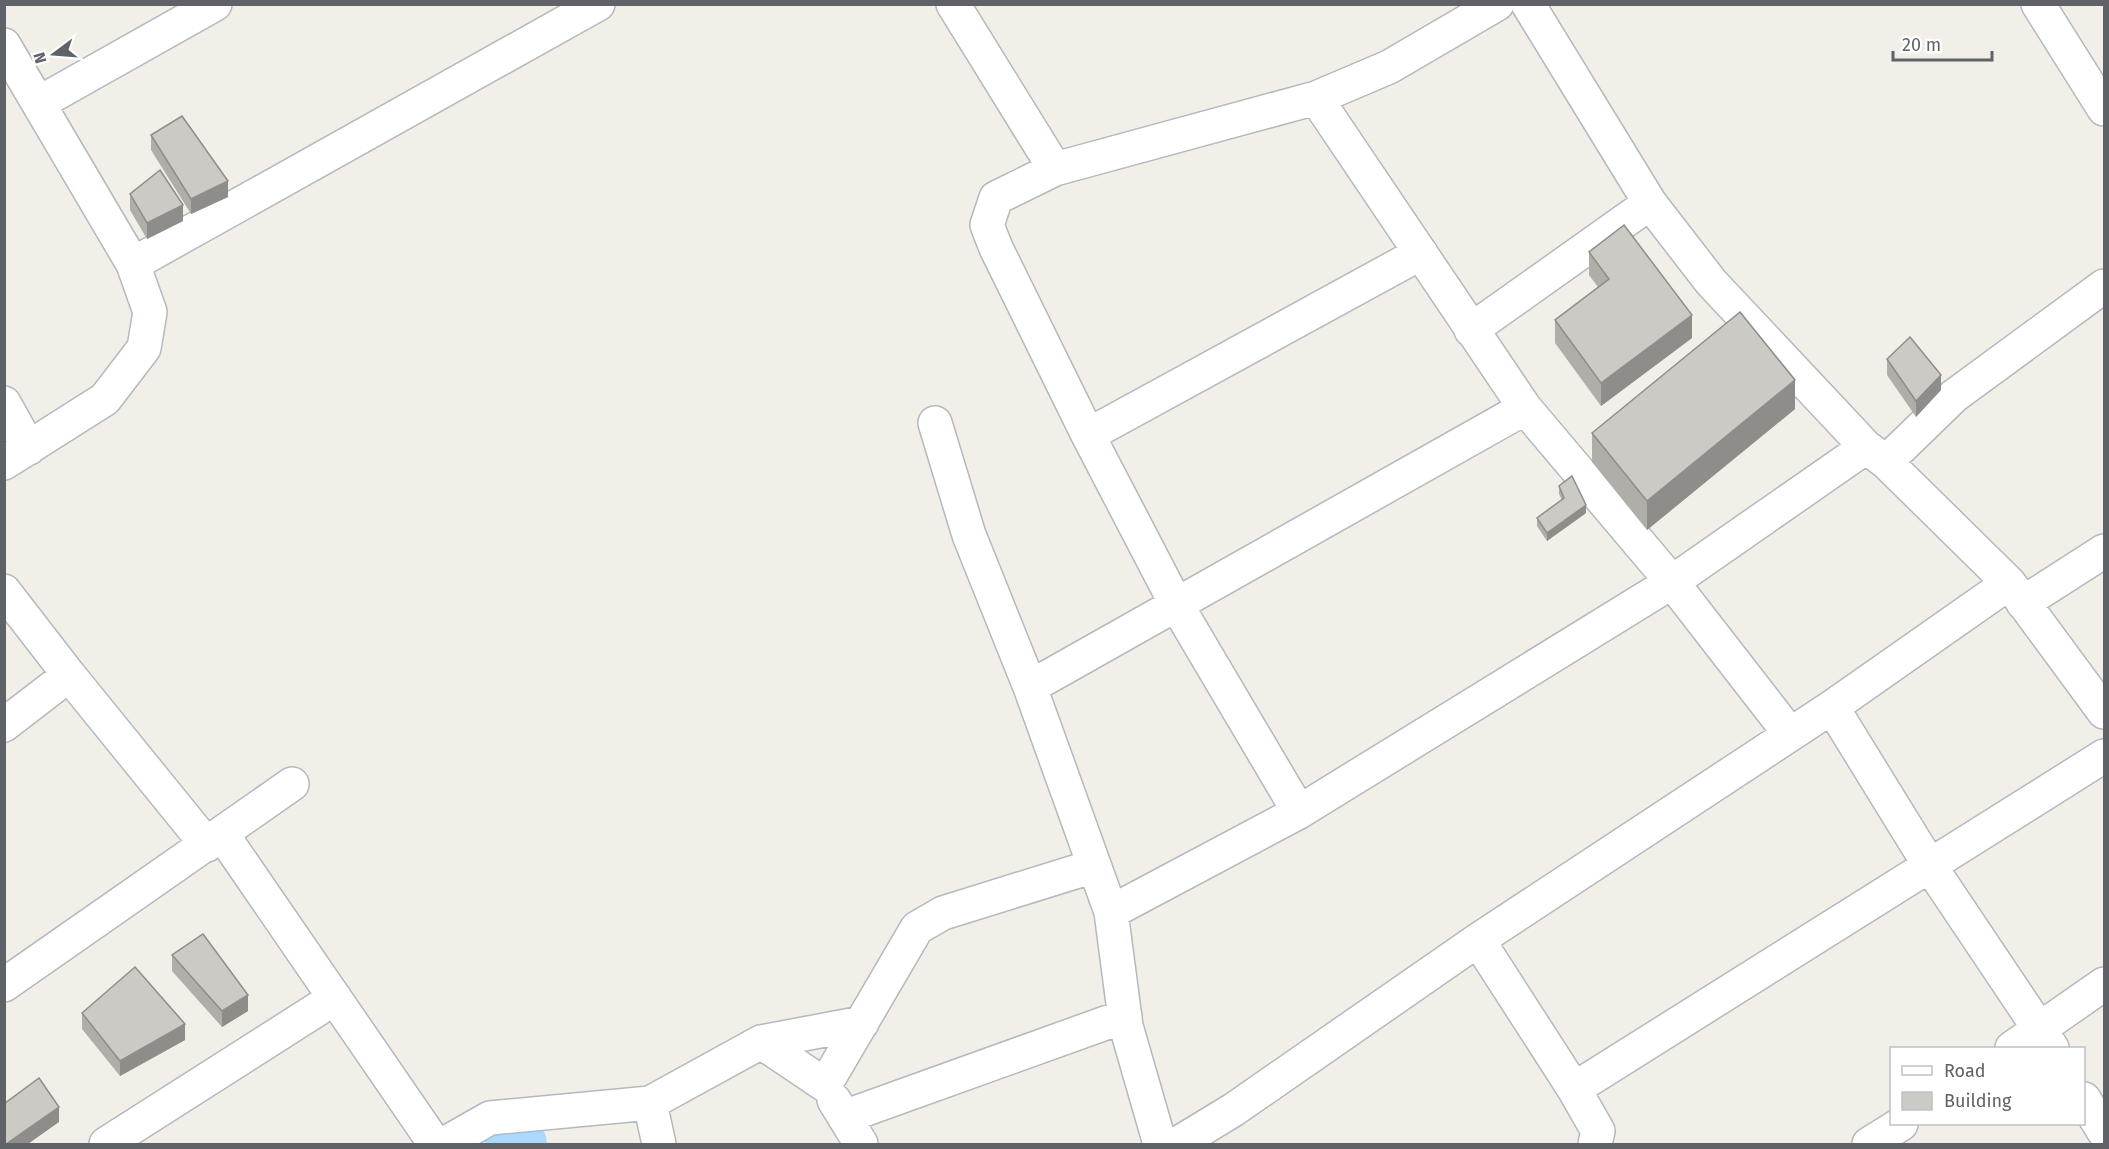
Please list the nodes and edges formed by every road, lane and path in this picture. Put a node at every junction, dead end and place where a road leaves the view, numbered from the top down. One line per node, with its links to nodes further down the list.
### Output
1 (215, 4): 9 (street)
2 (598, 4): 14 (street)
3 (953, 4): 11 (street)
4 (1497, 4): 8 (street)
5 (1528, 4): 12 (street)
6 (2038, 4): 10 (street)
7 (4, 45): 9 (street)
8 (1316, 98): 11 (street); 13 (street)
9 (39, 103): 14 (street)
10 (2104, 109)
11 (1055, 169): 20 (street)
12 (1650, 202): 16 (street); 21 (street)
13 (1420, 253): 16 (street); 20 (street)
14 (133, 264): 22 (street)
15 (2104, 286): 21 (street)
16 (1471, 330): 18 (street)
17 (4, 403): 22 (street)
18 (1525, 408): 24 (street); 27 (street)
19 (935, 423): 29 (street)
20 (1088, 435): 27 (street)
21 (1876, 454): 24 (street); 26 (street)
22 (17, 456)
23 (2104, 551): 26 (street)
24 (1671, 582): 33 (street); 36 (street)
25 (4, 591): 28 (street)
26 (2016, 593): 30 (street); 31 (street)
27 (1176, 604): 29 (street); 36 (street)
28 (69, 675): 32 (street); 37 (street)
29 (1030, 687): 38 (street)
30 (1832, 707): 33 (street); 39 (street)
31 (2104, 711)
32 (4, 725)
33 (1790, 734): 41 (street)
34 (2104, 756): 39 (street)
35 (292, 784): 37 (street)
36 (1299, 812): 40 (street)
37 (215, 839): 43 (street); 44 (street)
38 (1094, 866): 40 (street); 46 (street)
39 (1930, 866): 47 (street); 51 (street)
40 (1111, 912): 45 (street)
41 (1478, 940): 51 (street); 62 (street)
42 (2104, 984): 47 (street)
43 (4, 985)
44 (335, 998): 57 (street); 58 (street)
45 (1125, 1016): 55 (street); 61 (street)
46 (862, 1023): 48 (street); 50 (street)
47 (2046, 1039): 49 (street)
48 (761, 1042): 50 (street); 53 (street)
49 (2016, 1047)
50 (825, 1085): 55 (street)
51 (1574, 1089): 63 (street)
52 (2085, 1101): 56 (street)
53 (650, 1103): 59 (street); 60 (street)
54 (1898, 1125): 64 (street)
55 (853, 1131)
56 (2104, 1132)
57 (106, 1144)
58 (435, 1144)
59 (444, 1144)
60 (658, 1144)
61 (1160, 1144)
62 (1177, 1144)
63 (1595, 1144)
64 (1869, 1144)

